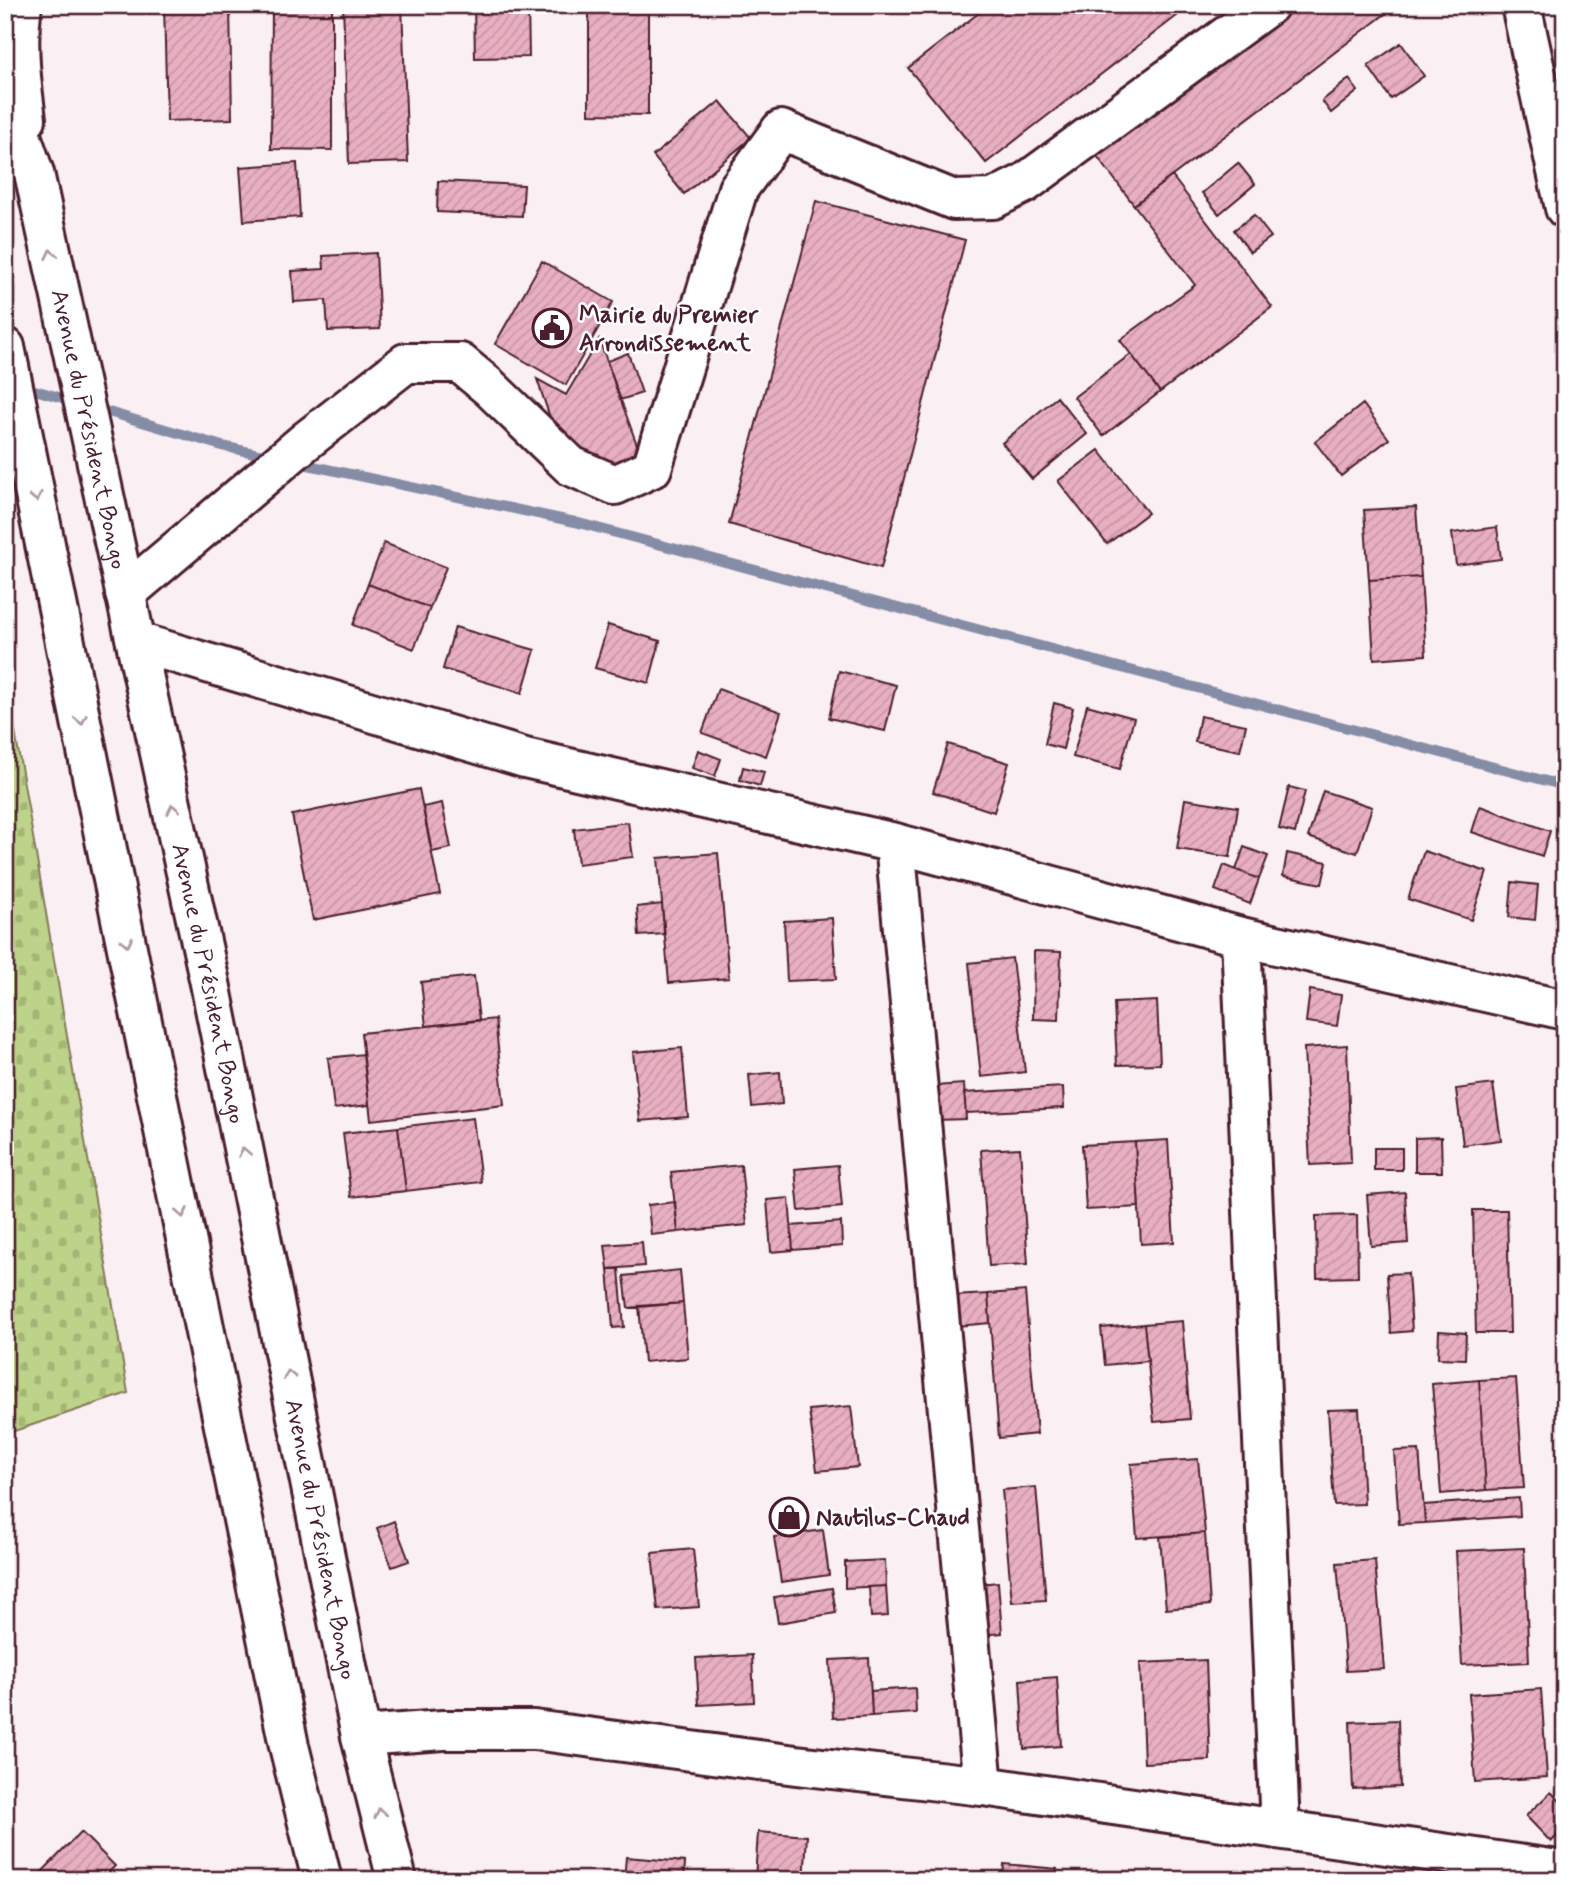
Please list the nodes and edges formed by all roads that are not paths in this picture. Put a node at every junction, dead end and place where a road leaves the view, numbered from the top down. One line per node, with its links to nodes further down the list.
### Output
1 (22, 5): 5 (street)
2 (1269, 5): 8 (street)
3 (1521, 5): 6 (street)
4 (5, 90): 5 (street, Avenue du Président Bongo)
5 (34, 173): 8 (street, Avenue du Président Bongo, one-way to 5)
6 (1565, 208)
7 (6, 348): 17 (street, one-way to 17)
8 (125, 594): 9 (street, Avenue du Président Bongo)
9 (137, 642): 10 (street); 13 (street, Avenue du Président Bongo, one-way to 9)
10 (895, 843): 11 (street); 14 (street)
11 (1241, 937): 12 (street); 15 (street)
12 (1565, 1010)
13 (361, 1736): 14 (street); 18 (street, Avenue du Président Bongo, one-way to 13)
14 (983, 1786): 15 (street)
15 (1280, 1828): 16 (street)
16 (1565, 1871)
17 (322, 1880)
18 (397, 1880)

